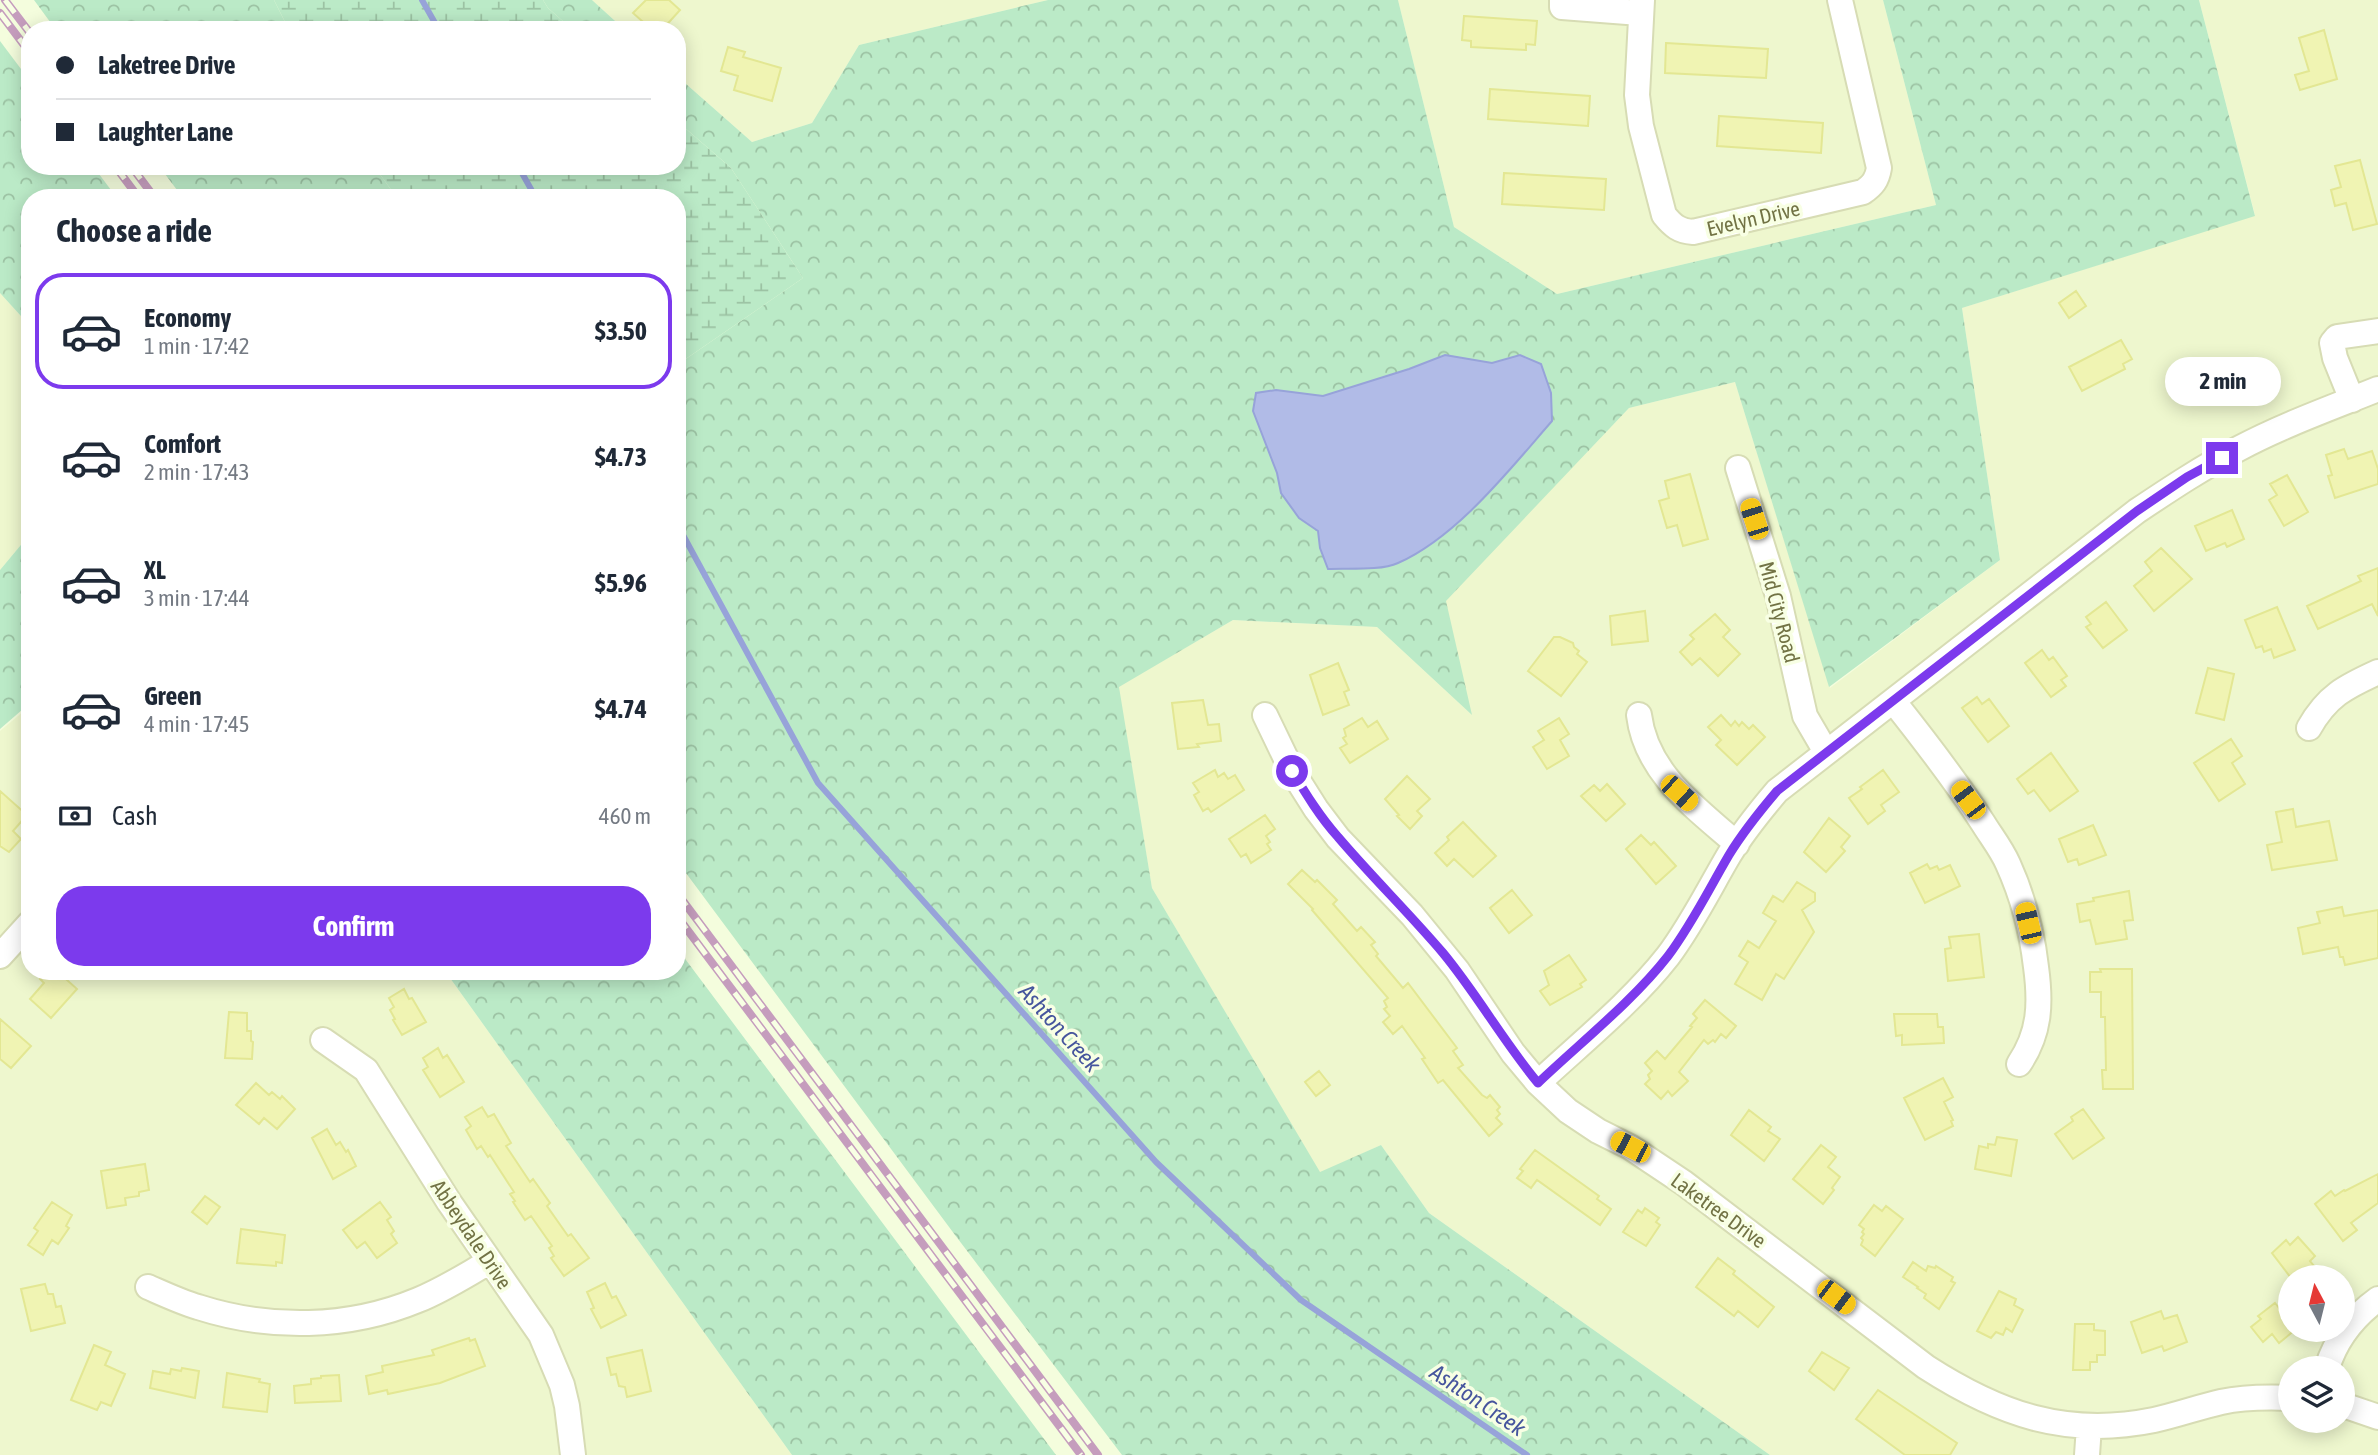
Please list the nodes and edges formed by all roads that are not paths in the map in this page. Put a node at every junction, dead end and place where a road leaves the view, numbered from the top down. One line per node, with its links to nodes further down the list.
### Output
1 (1562, 0): 3 (street)
2 (1840, 0): 3 (street, Evelyn Drive)
3 (1641, 7)
4 (2378, 331): 6 (street)
5 (2378, 389): 6 (street)
6 (2352, 400): 9 (street)
7 (1738, 468): 13 (street, Mid City Road)
8 (2378, 672): 12 (street)
9 (1894, 702): 13 (street); 18 (street)
10 (1265, 715): 19 (street, Laketree Drive)
11 (1639, 715): 14 (street)
12 (2309, 728)
13 (1826, 752): 14 (street)
14 (1737, 844): 19 (street)
15 (21, 933): 16 (street)
16 (0, 956)
17 (323, 1040): 20 (street, Abbeydale Drive)
18 (2019, 1064)
19 (1538, 1083): 27 (street, Laketree Drive)
20 (489, 1262): 21 (street); 28 (street, Abbeydale Drive)
21 (148, 1287)
22 (2378, 1298): 23 (street)
23 (2332, 1356)
24 (2278, 1398): 27 (street, Laketree Drive)
25 (2355, 1409): 26 (street)
26 (2378, 1416)
27 (2090, 1426): 29 (street)
28 (572, 1455)
29 (2087, 1455)

